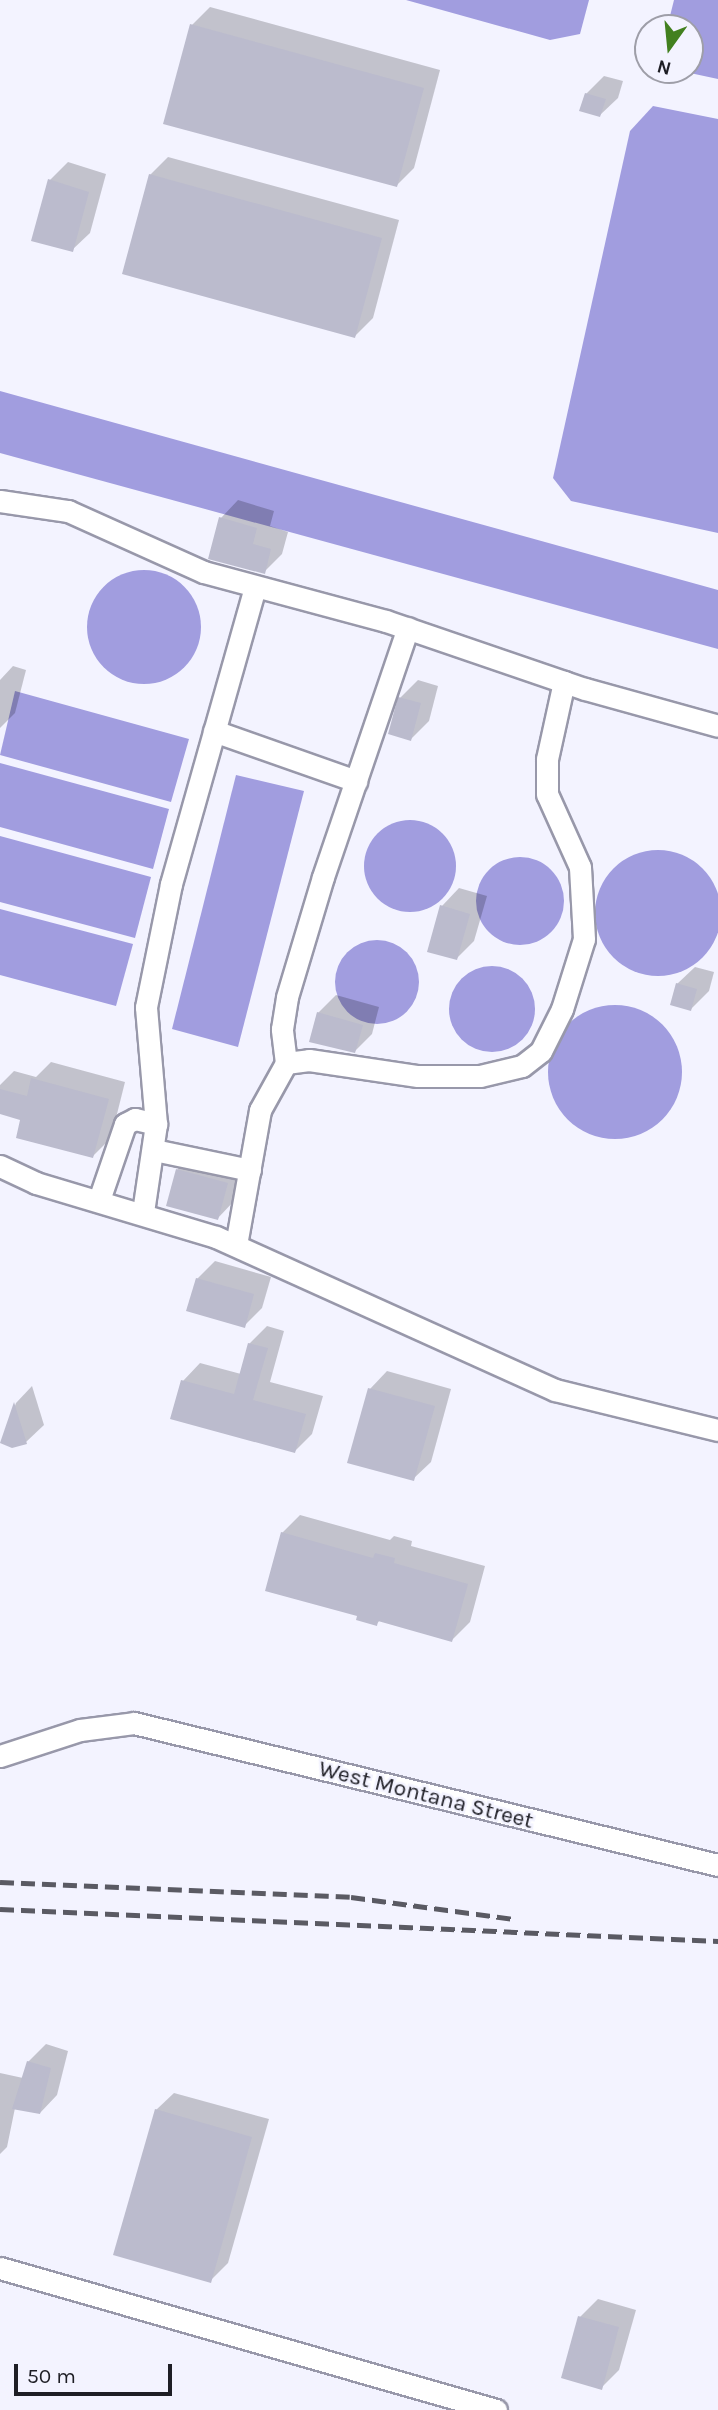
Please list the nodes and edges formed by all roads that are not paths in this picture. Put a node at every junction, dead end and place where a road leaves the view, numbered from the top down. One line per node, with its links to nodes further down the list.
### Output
1 (0, 500): 2 (street)
2 (255, 587): 3 (street); 6 (street)
3 (408, 628): 4 (street); 7 (street)
4 (564, 682): 5 (street); 8 (street)
5 (718, 726)
6 (214, 732): 7 (street); 9 (street)
7 (356, 780): 8 (street)
8 (286, 1063): 12 (street)
9 (156, 1124): 10 (street); 13 (street)
10 (154, 1150): 12 (street); 14 (street)
11 (0, 1166): 13 (street)
12 (250, 1170): 15 (street)
13 (100, 1200): 14 (street)
14 (143, 1212): 15 (street)
15 (236, 1245): 16 (street)
16 (718, 1430)
17 (0, 1756): 18 (street, West Montana Street)
18 (718, 1865)
19 (0, 2268): 20 (street)
20 (496, 2410)

